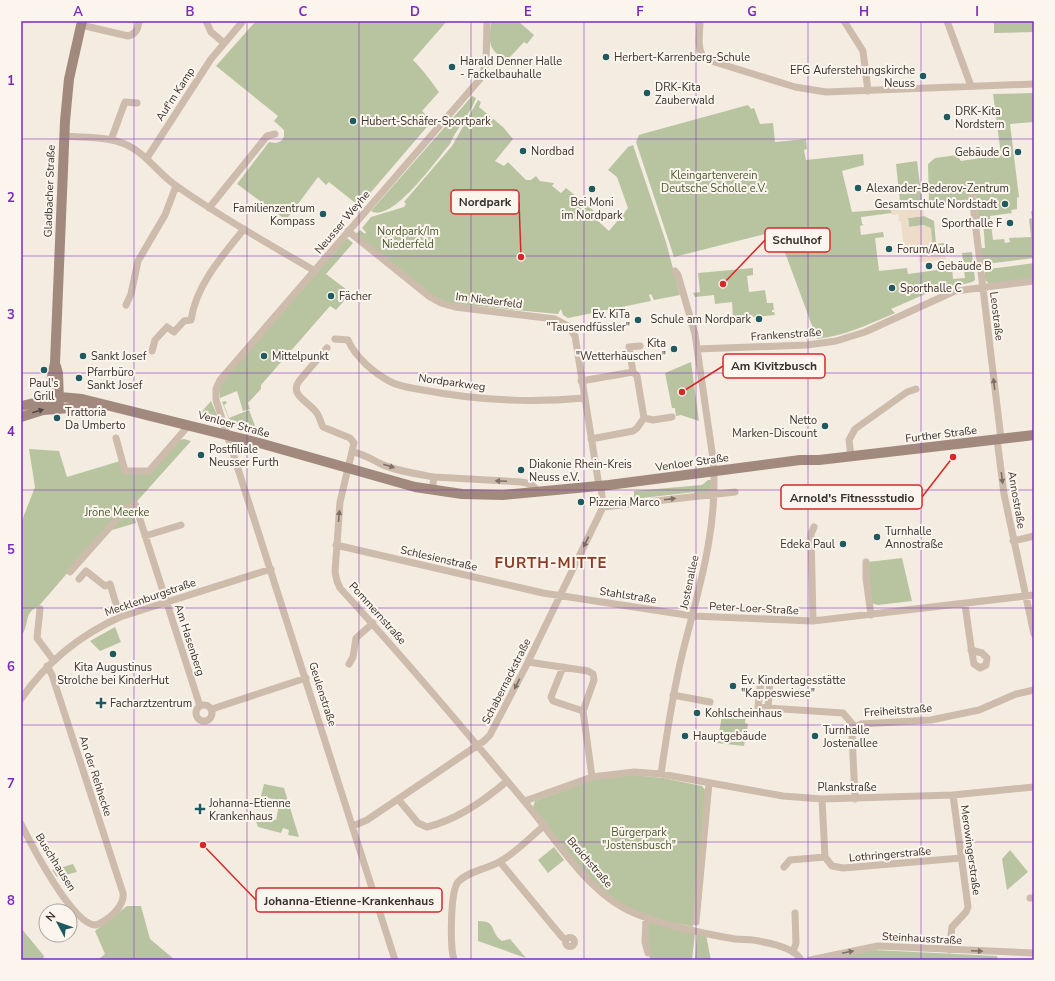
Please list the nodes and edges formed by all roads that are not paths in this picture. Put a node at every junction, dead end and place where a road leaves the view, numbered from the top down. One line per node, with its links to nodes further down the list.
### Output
1 (140, 21): 8 (street)
2 (206, 21): 9 (street)
3 (243, 21): 9 (street, Auf'm Kamp)
4 (487, 21): 22 (street, Neusser Weyhe)
5 (700, 21): 12 (street)
6 (844, 21): 12 (street)
7 (947, 21): 11 (street)
8 (81, 23): 15 (main road, Gladbacher Straße)
9 (224, 42): 17 (street, Auf'm Kamp)
10 (1034, 84): 11 (street)
11 (971, 86): 12 (street)
12 (868, 91)
13 (137, 103): 16 (street)
14 (275, 134): 20 (street)
15 (64, 136): 16 (street); 36 (main road, Gladbacher Straße)
16 (111, 140): 17 (street)
17 (146, 158): 18 (street)
18 (176, 186): 20 (street); 27 (street)
19 (972, 196): 26 (street, Leostraße)
20 (209, 208): 21 (street)
21 (244, 229): 23 (street); 32 (street)
22 (348, 231): 23 (street, Neusser Weyhe); 34 (street, Im Niederfeld)
23 (315, 271): 45 (street, Neusser Weyhe)
24 (675, 271): 31 (street, Jostenallee)
25 (1034, 281): 26 (street, Frankenstraße)
26 (982, 287): 31 (street, Frankenstraße); 49 (street, Leostraße, one-way to 26)
27 (126, 305)
28 (335, 339): 37 (street, Nordparkweg)
29 (640, 346): 33 (street)
30 (327, 348): 50 (street)
31 (697, 349): 53 (street, Jostenallee)
32 (152, 351)
33 (633, 372): 34 (street); 43 (street)
34 (581, 381): 37 (street)
35 (916, 389): 51 (street)
36 (55, 397): 38 (main road); 39 (main road, Venloer Straße); 40 (main road)
37 (584, 398): 48 (street)
38 (21, 406)
39 (112, 406): 40 (main road, Venloer Straße); 44 (main road, Venloer Straße)
40 (56, 408): 41 (main road, Venloer Straße, one-way to 40)
41 (21, 417)
42 (672, 417): 43 (street)
43 (644, 418): 48 (street)
44 (189, 425): 45 (main road, Venloer Straße); 47 (street)
45 (229, 435): 52 (main road, Venloer Straße); 68 (street, Geulenstraße)
46 (1034, 435): 49 (main road, Further Straße)
47 (116, 438)
48 (591, 439): 55 (street)
49 (999, 439): 51 (main road, Further Straße); 65 (street, Annostraße, one-way to 65)
50 (354, 452): 52 (street); 54 (street, one-way to 54)
51 (851, 456): 53 (main road, Venloer Straße)
52 (349, 468): 56 (main road, Venloer Straße); 66 (street, Pommernstraße, one-way to 52)
53 (714, 471): 55 (main road, Venloer Straße); 59 (street, Jostenallee)
54 (434, 477): 56 (street); 57 (street, one-way to 54)
55 (600, 486): 57 (main road, Venloer Straße); 60 (street)
56 (432, 490): 57 (main road, Venloer Straße)
57 (536, 491)
58 (735, 492): 59 (street)
59 (714, 494): 60 (street, one-way to 59); 77 (street, Jostenallee)
60 (603, 507): 71 (street, Schabernackstraße, one-way to 71)
61 (181, 525): 63 (street)
62 (814, 527): 79 (street, Peter-Loer-Straße)
63 (145, 536): 69 (street, Am Hasenberg); 73 (street, Am Hasenberg)
64 (1034, 536): 65 (street)
65 (1013, 540): 72 (street, Annostraße)
66 (336, 545): 71 (street, Schlesienstraße); 80 (street, Pommernstraße)
67 (866, 562): 76 (street)
68 (272, 569): 73 (street, Mecklenburgstraße); 88 (street, Geulenstraße)
69 (70, 572)
70 (79, 579): 78 (street)
71 (560, 596): 77 (street, Stahlstraße); 84 (street, Schabernackstraße)
72 (1030, 596): 74 (street, Peter-Loer-Straße); 81 (street, Annostraße)
73 (166, 603): 78 (street, Mecklenburgstraße); 93 (street, Am Hasenberg)
74 (965, 604): 76 (street, Peter-Loer-Straße); 82 (street)
75 (40, 609): 83 (street)
76 (871, 615): 79 (street, Peter-Loer-Straße)
77 (693, 616): 79 (street, Peter-Loer-Straße); 90 (street, Jostenallee)
78 (120, 617): 83 (street, Mecklenburgstraße)
79 (813, 621)
80 (373, 623): 85 (street); 98 (street, Pommernstraße)
81 (1034, 634)
82 (971, 650)
83 (54, 661): 86 (street, Mecklenburgstraße)
84 (528, 662): 87 (street); 98 (street, Schabernackstraße, one-way to 98)
85 (349, 664)
86 (47, 666): 91 (street); 116 (street, An der Rehhecke)
87 (563, 667): 96 (street); 96 (street)
88 (306, 678): 95 (street); 111 (street, Geulenstraße)
89 (1034, 690): 97 (street, Freiheitstraße)
90 (673, 695): 92 (street); 99 (street, Jostenallee)
91 (21, 699)
92 (710, 702)
93 (200, 706): 95 (street); 95 (street, Am Hasenberg)
94 (768, 708): 97 (street, Freiheitstraße)
95 (212, 709)
96 (583, 711): 100 (street)
97 (855, 727): 107 (street)
98 (477, 746): 101 (street, Broichstraße); 105 (street, Schabernackstraße)
99 (661, 774): 100 (street, Plankstraße); 102 (street, Plankstraße)
100 (592, 777): 108 (street, Plankstraße)
101 (507, 781): 105 (street); 108 (street, Broichstraße)
102 (709, 783): 106 (street, Plankstraße); 119 (street)
103 (1034, 789): 104 (street, Plankstraße)
104 (953, 795): 107 (street, Plankstraße); 113 (street, Merowingerstraße)
105 (398, 799): 111 (street, Schabernackstraße)
106 (822, 799): 107 (street, Plankstraße); 112 (street)
107 (855, 799)
108 (525, 802): 110 (street, Broichstraße)
109 (21, 824): 116 (street, Buschhausen)
110 (545, 825): 114 (street); 118 (street, Broichstraße)
111 (353, 826): 125 (street, Geulenstraße)
112 (825, 857): 113 (street, Lothringerstraße); 115 (street)
113 (961, 858): 121 (street, Merowingerstraße)
114 (500, 862): 120 (street); 126 (street)
115 (784, 867)
116 (123, 893)
117 (795, 913): 122 (street)
118 (646, 918): 122 (street, Broichstraße); 124 (street)
119 (696, 922)
120 (566, 940)
121 (949, 950): 123 (street, Steinhausstraße, one-way to 123); 128 (street, Steinhausstraße, one-way to 121)
122 (792, 952): 127 (street, Broichstraße)
123 (1034, 952)
124 (648, 953)
125 (395, 960)
126 (454, 960)
127 (801, 960)
128 (810, 960)

